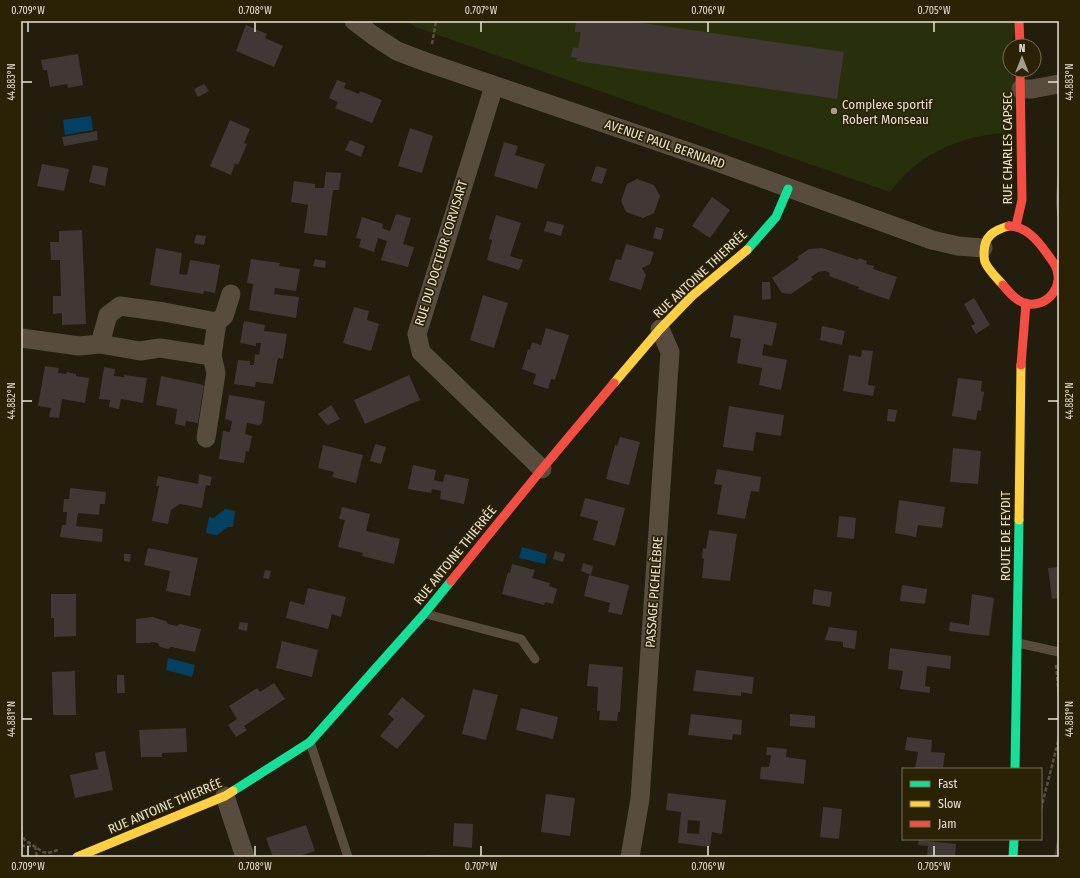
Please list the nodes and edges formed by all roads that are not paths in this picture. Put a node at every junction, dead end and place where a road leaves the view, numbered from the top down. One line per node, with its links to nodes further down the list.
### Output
1 (354, 21): 6 (street, AVENUE PAUL BERNIARD)
2 (1019, 21): 3 (street)
3 (1020, 38)
4 (1020, 78): 7 (street, RUE CHARLES CAPSEC)
5 (1059, 84): 7 (street)
6 (494, 86): 8 (street, AVENUE PAUL BERNIARD); 20 (street, RUE DU DOCTEUR CORVISART)
7 (1021, 89): 9 (street, RUE CHARLES CAPSEC)
8 (788, 189): 10 (street, AVENUE PAUL BERNIARD); 15 (street, RUE ANTOINE THIERRÉE)
9 (1016, 226): 10 (street); 11 (street)
10 (983, 248): 13 (street)
11 (1059, 280): 13 (street)
12 (231, 294): 14 (street)
13 (1026, 304): 22 (street, ROUTE DE FEYDIT)
14 (217, 322): 17 (street); 18 (street)
15 (660, 329): 20 (street, RUE ANTOINE THIERRÉE); 32 (street, PASSAGE PICHELÈBRE)
16 (21, 338): 17 (street)
17 (100, 344): 18 (street)
18 (212, 356): 19 (street)
19 (206, 438)
20 (542, 469): 21 (street, RUE ANTOINE THIERRÉE)
21 (424, 614): 24 (lane); 25 (street, RUE ANTOINE THIERRÉE)
22 (1018, 644): 23 (lane); 26 (street, ROUTE DE FEYDIT)
23 (1057, 652)
24 (535, 659)
25 (310, 742): 27 (street, RUE ANTOINE THIERRÉE); 31 (lane)
26 (1015, 768)
27 (225, 796): 29 (street, RUE ANTOINE THIERRÉE); 30 (street)
28 (1014, 840): 33 (street)
29 (77, 857)
30 (244, 857)
31 (348, 857)
32 (630, 857)
33 (1013, 857)

